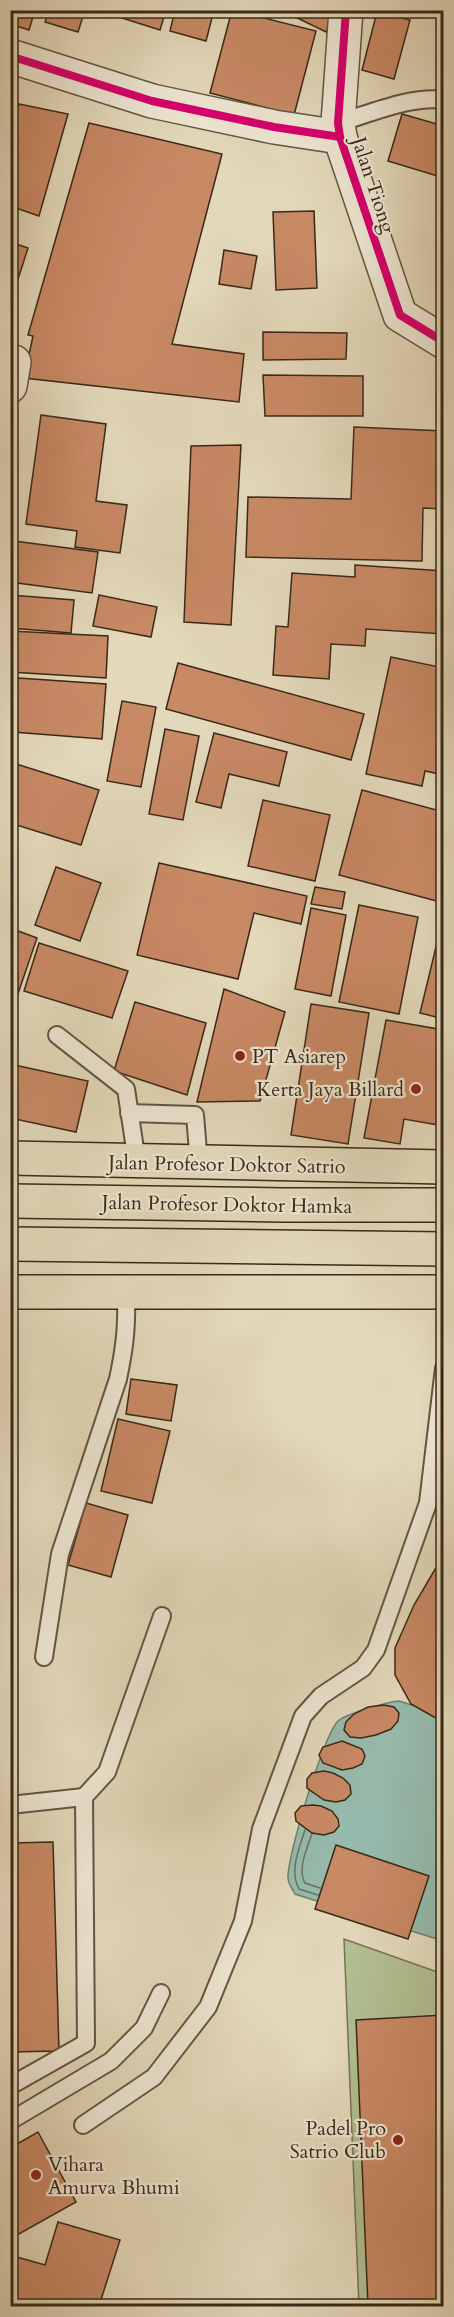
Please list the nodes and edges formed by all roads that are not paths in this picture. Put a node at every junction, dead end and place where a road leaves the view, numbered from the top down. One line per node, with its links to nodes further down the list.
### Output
1 (346, 10): 4 (street, Jalan Tiong)
2 (10, 56): 4 (street)
3 (444, 100): 4 (lane)
4 (339, 130): 5 (street, Jalan Tiong)
5 (444, 342)
6 (57, 1035): 7 (lane)
7 (129, 1113): 9 (lane); 10 (lane)
8 (10, 1158): 9 (main road, Jalan Profesor Doktor Satrio)
9 (137, 1161): 10 (main road, Jalan Profesor Doktor Satrio)
10 (199, 1164): 11 (main road, Jalan Profesor Doktor Satrio)
11 (440, 1174)
12 (10, 1201): 13 (main road, Jalan Profesor Doktor Hamka)
13 (444, 1205)
14 (10, 1244): 15 (main road)
15 (444, 1249)
16 (444, 1278): 19 (main road)
17 (10, 1292): 18 (main road)
18 (126, 1292): 19 (main road); 23 (lane)
19 (407, 1292): 20 (main road)
20 (444, 1292)
21 (444, 1368): 29 (lane)
22 (162, 1616): 24 (lane)
23 (44, 1657)
24 (84, 1797): 25 (lane); 27 (lane)
25 (10, 1805)
26 (161, 1993): 28 (lane)
27 (10, 2086)
28 (10, 2121)
29 (83, 2125)

